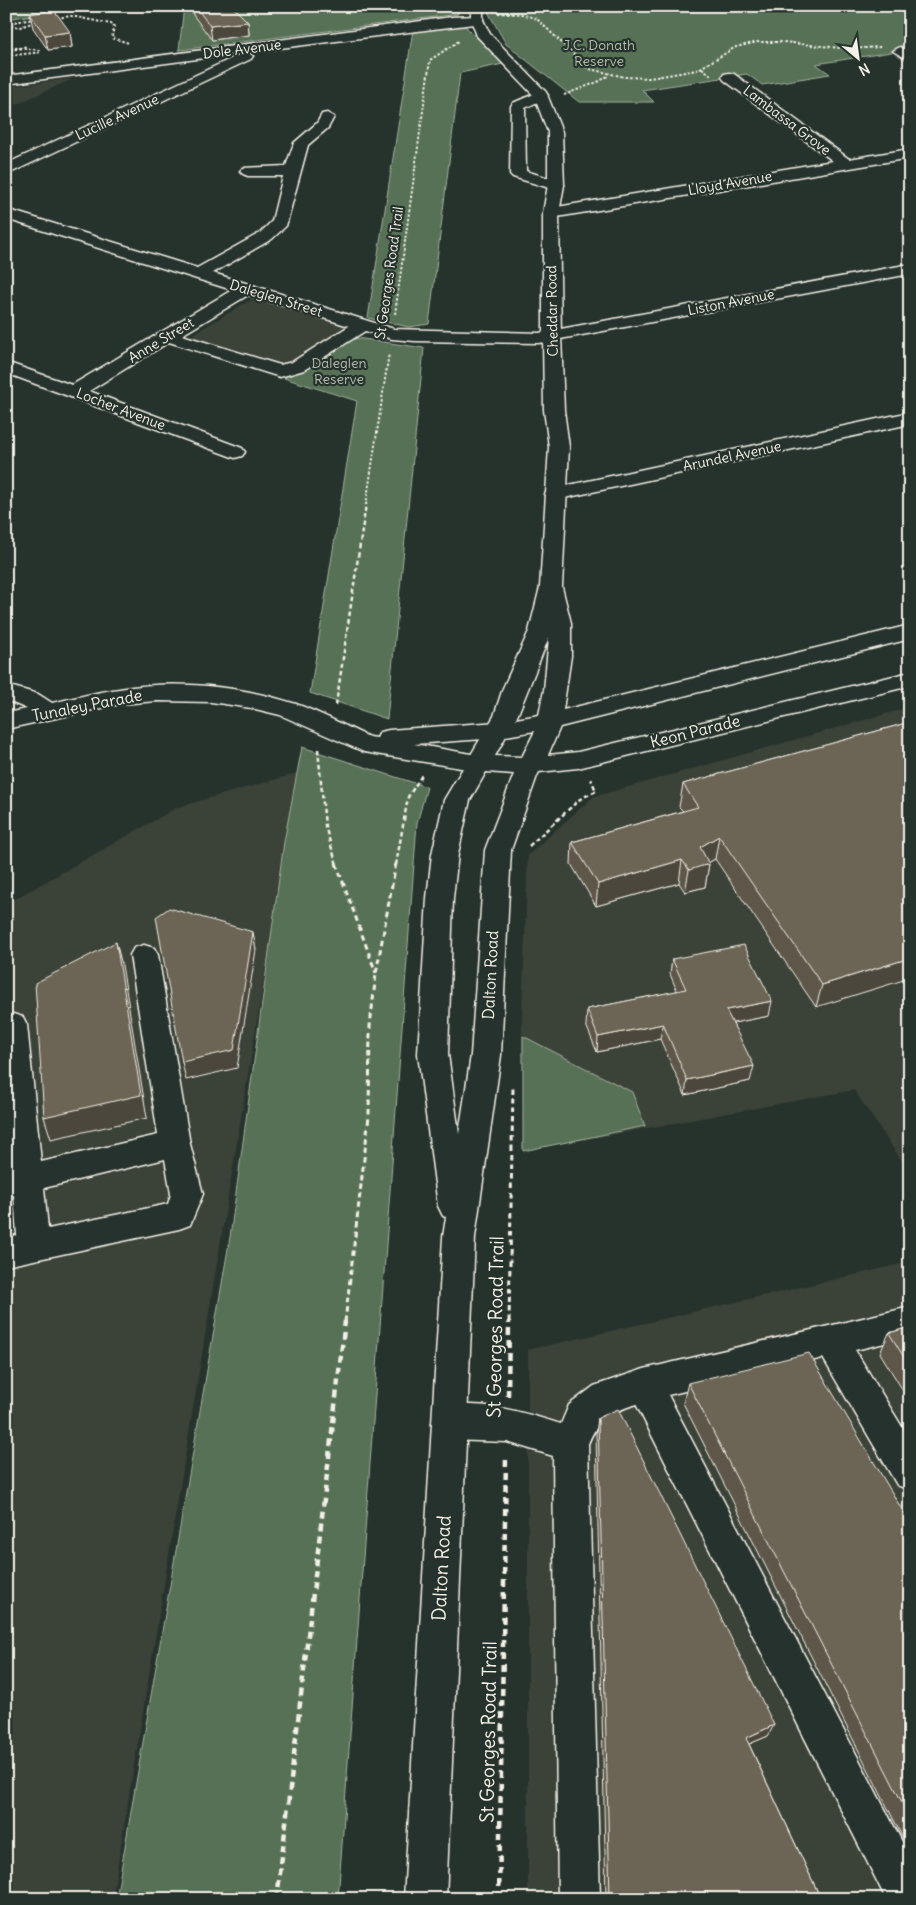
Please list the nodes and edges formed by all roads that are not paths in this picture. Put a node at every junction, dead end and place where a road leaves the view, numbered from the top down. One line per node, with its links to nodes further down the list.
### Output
1 (477, 13): 2 (street, Dole Avenue); 7 (street, Cheddar Road)
2 (270, 45): 3 (street, Dole Avenue); 4 (street, Lucille Avenue)
3 (203, 54): 4 (street); 6 (street, Dole Avenue)
4 (227, 65): 12 (street, Lucille Avenue)
5 (729, 77): 11 (street, Lambassa Grove)
6 (6, 80)
7 (541, 95): 8 (street, Cheddar Road); 15 (street)
8 (549, 113): 15 (street, Cheddar Road); 16 (street, Cheddar Road)
9 (327, 117): 14 (street)
10 (910, 153): 11 (street, Lloyd Avenue)
11 (846, 164): 17 (street, Lloyd Avenue)
12 (6, 170)
13 (248, 171): 14 (street)
14 (292, 171): 20 (street)
15 (541, 180): 16 (street); 17 (street, Cheddar Road)
16 (556, 185): 17 (street, Cheddar Road)
17 (551, 213): 24 (street, Cheddar Road)
18 (6, 214): 20 (street, Daleglen Street)
19 (910, 269): 24 (street, Liston Avenue)
20 (199, 274): 21 (street, Daleglen Street)
21 (247, 288): 22 (street, Daleglen Street); 23 (street, Anne Street)
22 (362, 325): 23 (street); 24 (street, Daleglen Street)
23 (168, 336): 26 (street, Anne Street)
24 (552, 336): 29 (street, Cheddar Road)
25 (6, 367): 26 (street, Locher Avenue)
26 (74, 392): 28 (street, Locher Avenue)
27 (910, 418): 29 (street, Arundel Avenue)
28 (235, 452)
29 (555, 494): 30 (street, Cheddar Road)
30 (551, 587): 36 (street, Cheddar Road); 37 (street, Cheddar Road)
31 (909, 634): 36 (street)
32 (910, 679): 40 (street, Keon Parade)
33 (6, 692): 34 (street)
34 (47, 711): 35 (street, Tunaley Parade); 38 (street, Tunaley Parade)
35 (6, 720)
36 (550, 722): 37 (street); 40 (street, Dalton Road)
37 (498, 730): 38 (street, Tunaley Parade); 39 (street, Dalton Road)
38 (340, 734): 39 (street, Tunaley Parade)
39 (479, 763): 40 (street, Keon Parade); 45 (street, Dalton Road)
40 (530, 765): 45 (street, Dalton Road)
41 (144, 955): 43 (street)
42 (13, 1025): 44 (street)
43 (175, 1144): 44 (street); 46 (street)
44 (18, 1181): 46 (street)
45 (459, 1237): 50 (street, Dalton Road)
46 (20, 1249)
47 (910, 1322): 48 (street)
48 (831, 1341): 49 (street); 52 (street)
49 (644, 1386): 51 (street); 55 (street)
50 (449, 1423): 51 (street); 53 (street, Dalton Road)
51 (570, 1444): 54 (street)
52 (910, 1473)
53 (425, 1899)
54 (579, 1899)
55 (908, 1899)

